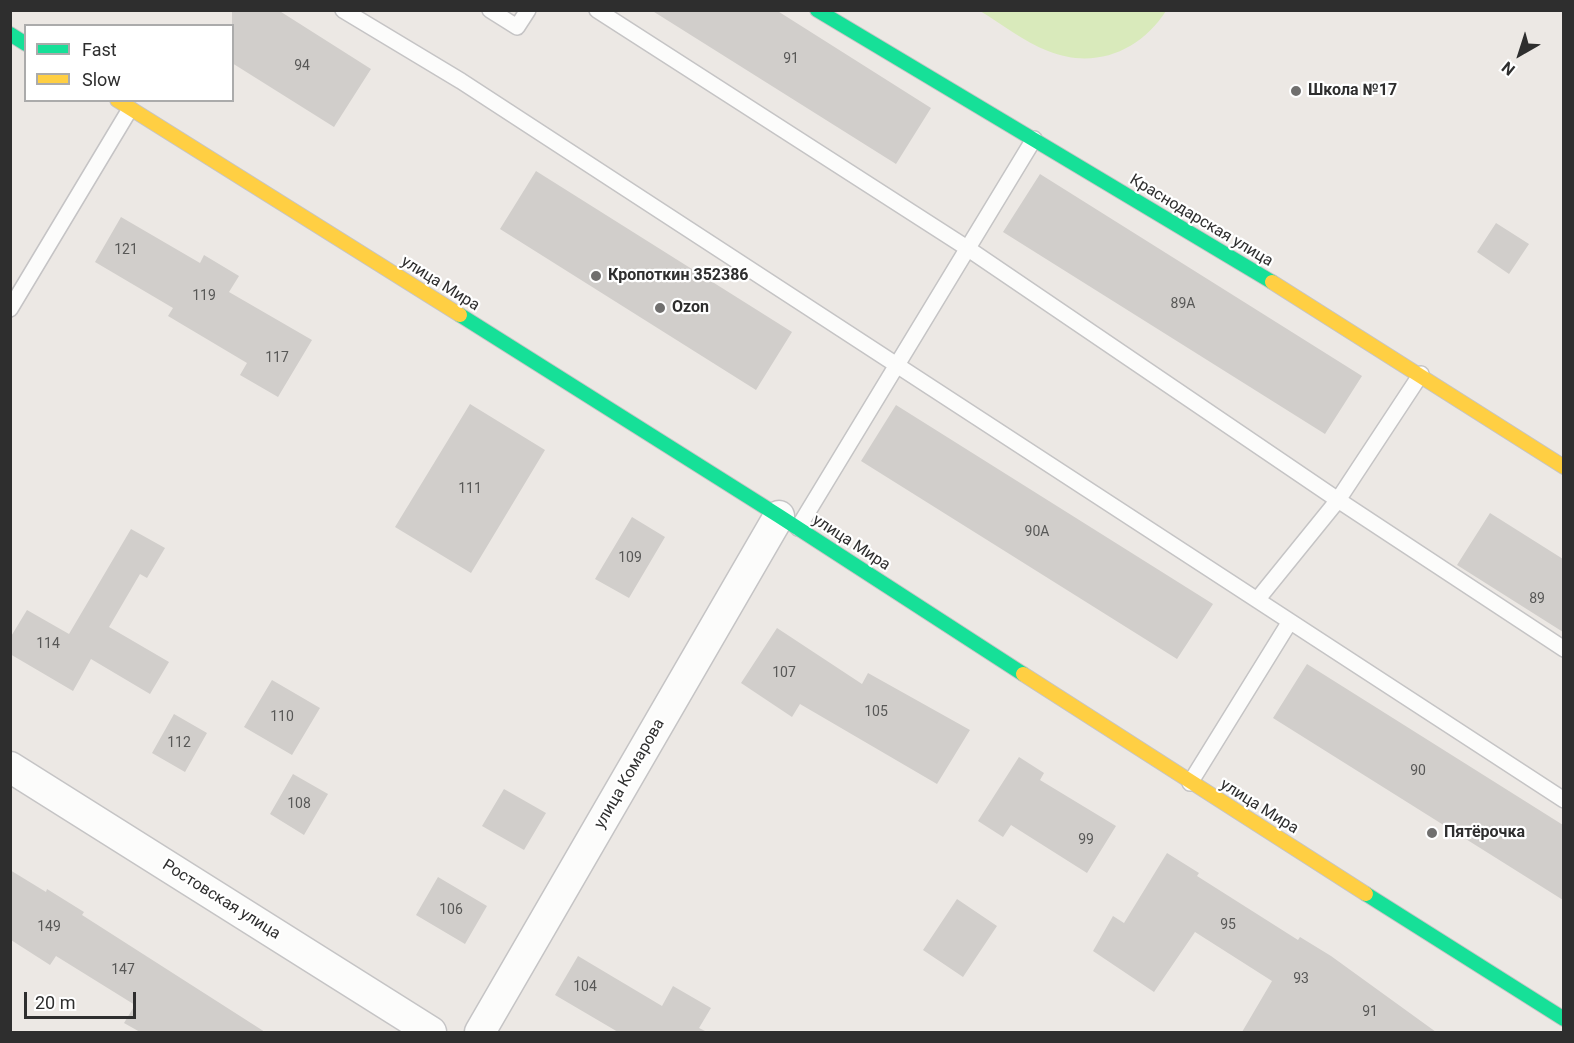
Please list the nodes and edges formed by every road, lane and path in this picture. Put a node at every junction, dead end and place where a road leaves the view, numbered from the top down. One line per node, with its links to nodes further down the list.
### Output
1 (343, 10): 12 (lane)
2 (490, 10): 3 (lane)
3 (528, 10)
4 (597, 10): 10 (lane)
5 (817, 10): 9 (main road, Краснодарская улица)
6 (10, 34): 7 (main road)
7 (24, 43)
8 (124, 105): 11 (lane); 16 (main road, улица Мира)
9 (1034, 139): 10 (lane); 13 (main road, Краснодарская улица)
10 (967, 248): 12 (lane); 15 (lane)
11 (10, 309)
12 (897, 365): 16 (lane); 17 (lane)
13 (1421, 374): 14 (main road, Краснодарская улица); 15 (lane)
14 (1563, 467)
15 (1338, 500): 17 (lane); 19 (lane)
16 (789, 522): 21 (main road, улица Мира); 26 (street, улица Комарова)
17 (1257, 600): 18 (lane)
18 (1289, 623): 21 (lane); 22 (lane)
19 (1563, 649)
20 (10, 767): 25 (street, Ростовская улица)
21 (1190, 783): 24 (main road, улица Мира)
22 (1563, 800)
23 (1563, 995): 24 (lane)
24 (1558, 1016)
25 (431, 1032)
26 (480, 1032)

